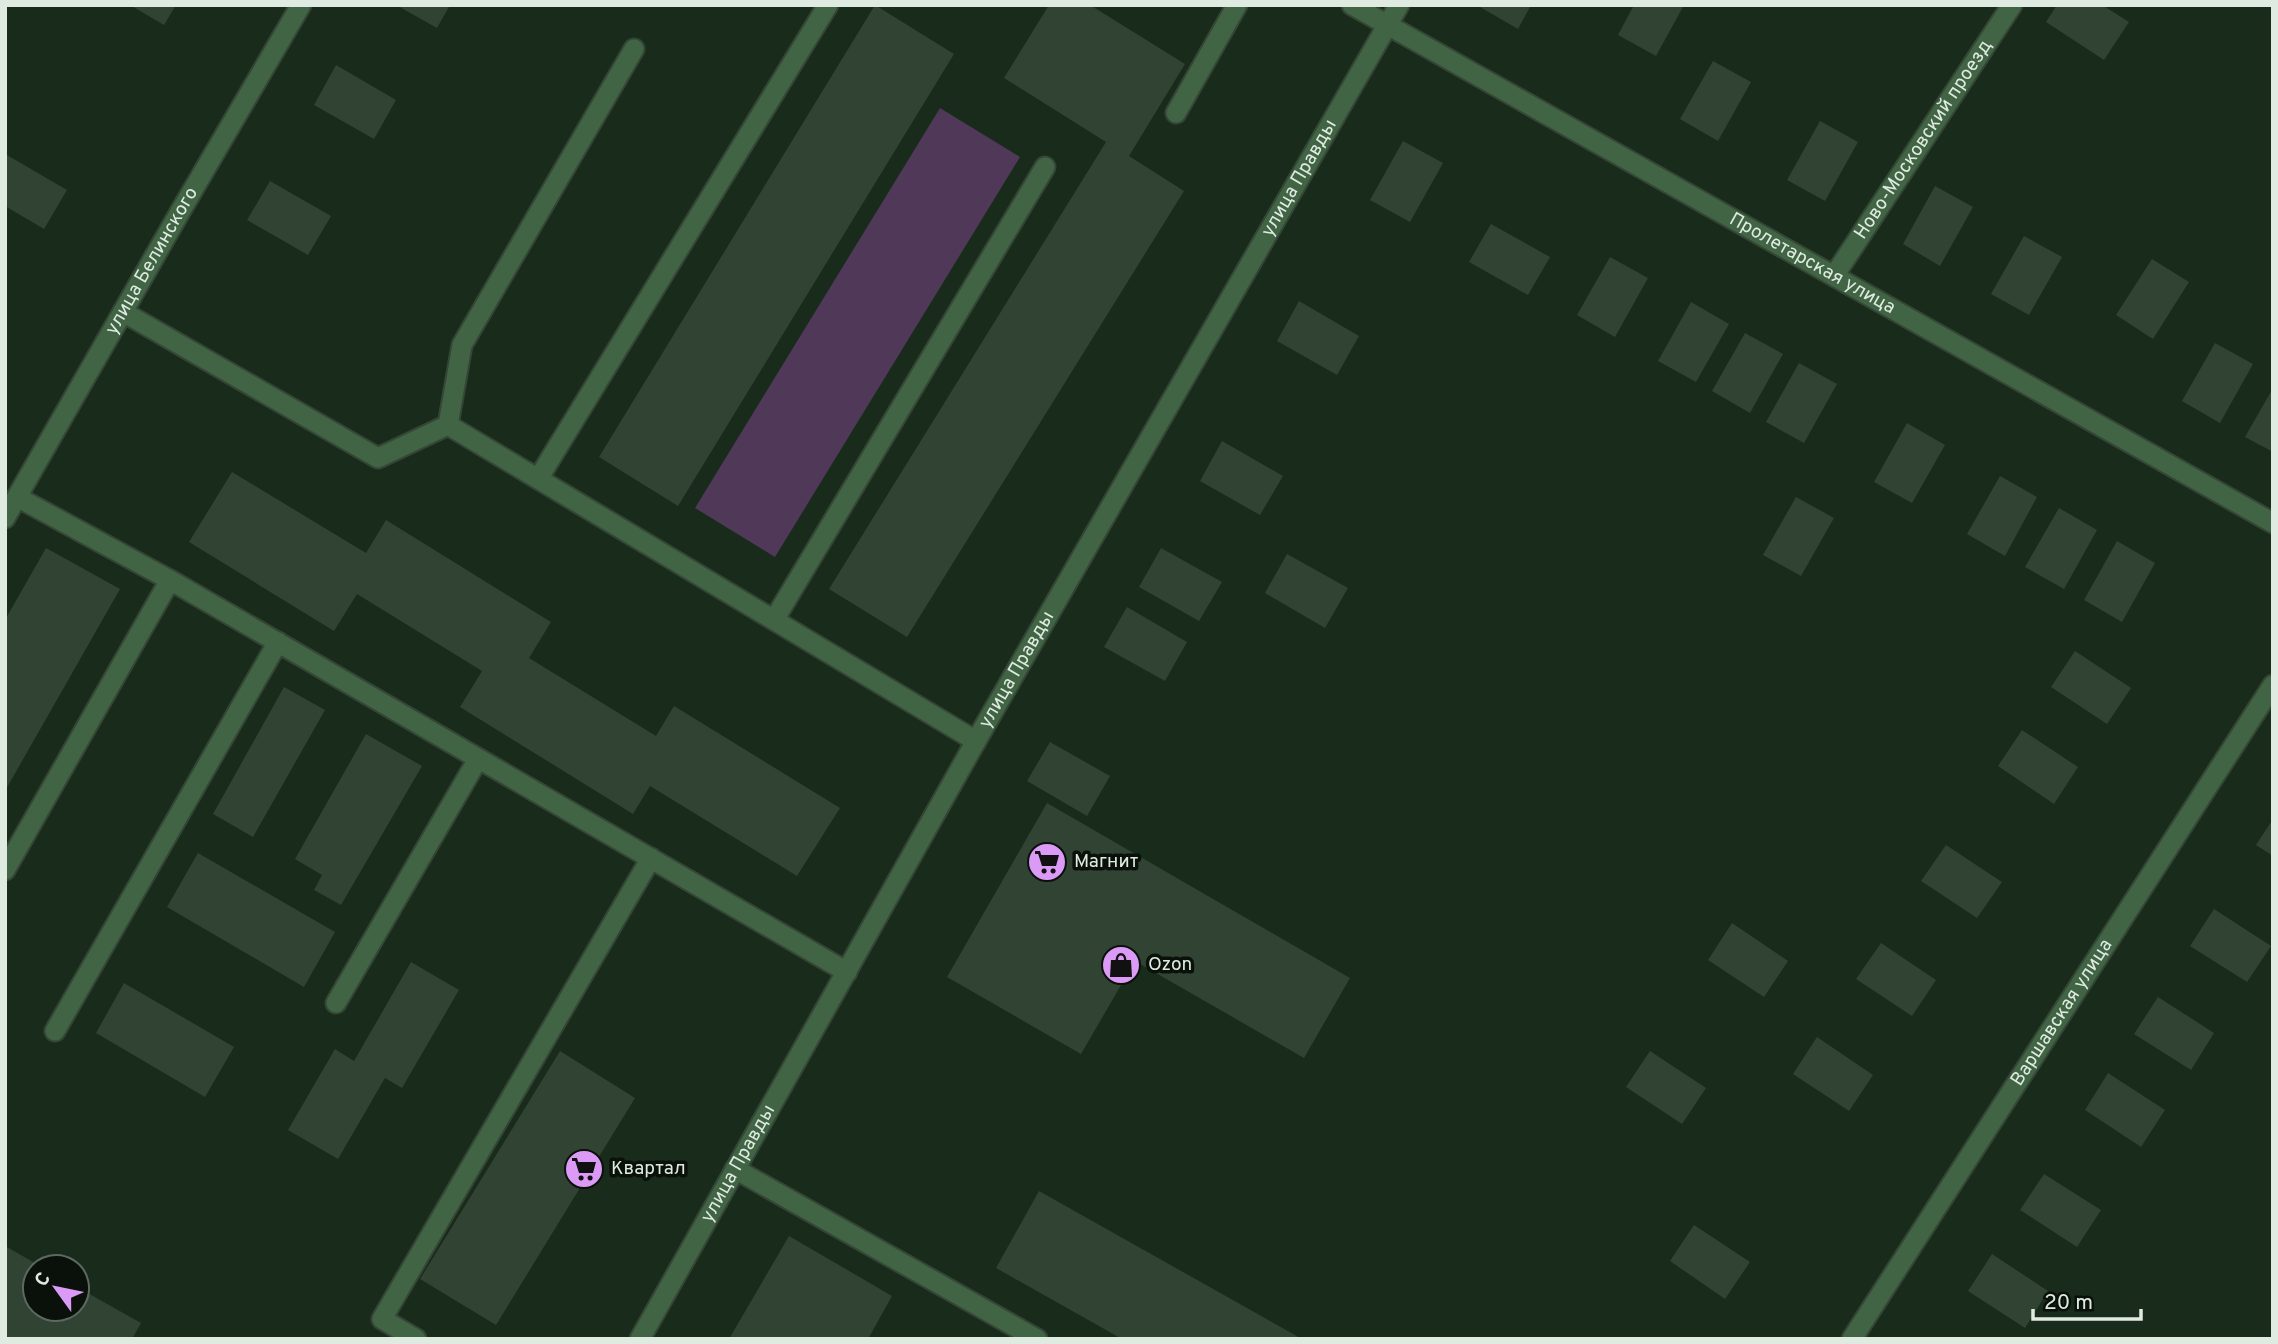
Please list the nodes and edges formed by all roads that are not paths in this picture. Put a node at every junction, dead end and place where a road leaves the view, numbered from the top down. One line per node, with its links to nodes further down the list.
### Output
1 (301, 5): 12 (street, улица Белинского)
2 (828, 5): 14 (street)
3 (1237, 5): 9 (street)
4 (1352, 5): 7 (street, Пролетарская улица)
5 (1399, 5): 7 (street, улица Правды)
6 (2012, 5): 11 (street, Ново-Московский проезд)
7 (1388, 25): 11 (street, Пролетарская улица); 22 (street, улица Правды)
8 (634, 49): 13 (street)
9 (1176, 113)
10 (1045, 167): 19 (street)
11 (1834, 276): 17 (street, Пролетарская улица)
12 (123, 312): 13 (street); 15 (street, улица Белинского)
13 (448, 425): 14 (street)
14 (538, 479): 19 (street)
15 (17, 497): 16 (street, улица Белинского); 18 (street)
16 (5, 518)
17 (2273, 523)
18 (170, 580): 20 (street); 25 (street)
19 (774, 620): 22 (street)
20 (278, 642): 23 (street); 28 (street)
21 (2273, 685): 33 (street, Варшавская улица)
22 (976, 741): 26 (street, улица Правды)
23 (478, 759): 24 (street); 27 (street)
24 (651, 859): 26 (street); 30 (street)
25 (5, 870)
26 (846, 972): 29 (street, улица Правды)
27 (335, 1003)
28 (55, 1031)
29 (735, 1169): 31 (street, улица Правды); 32 (street)
30 (416, 1339)
31 (640, 1339)
32 (1037, 1339)
33 (1852, 1339)

